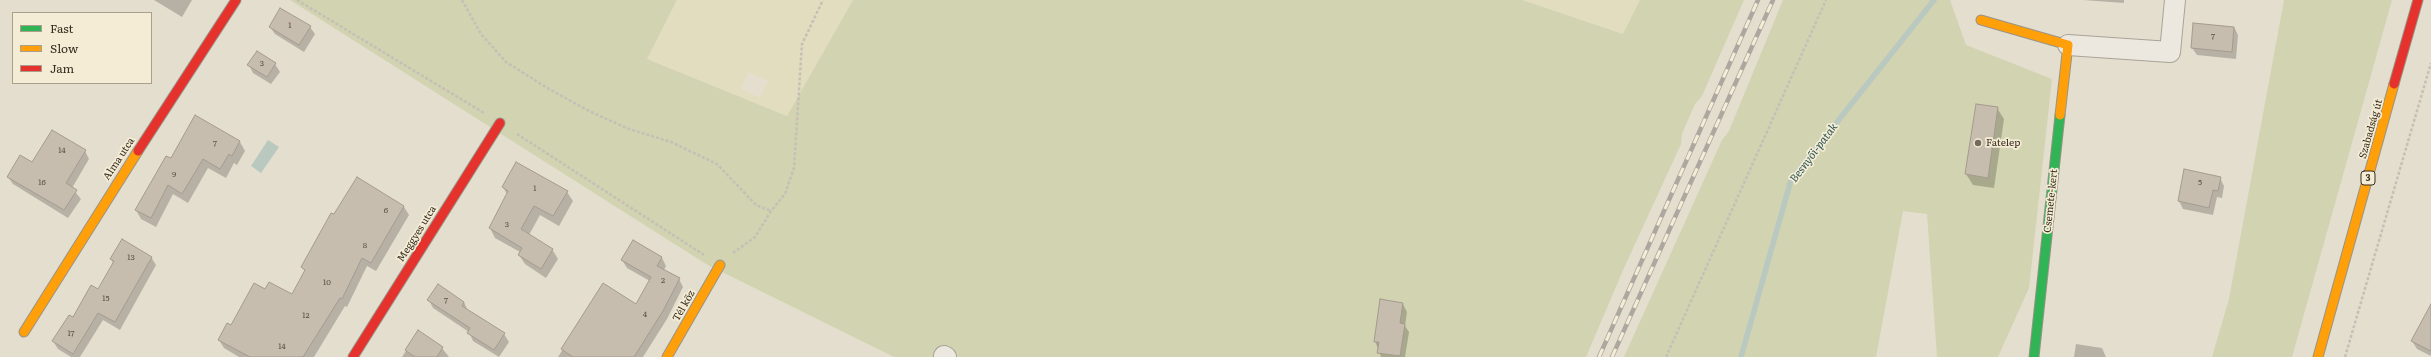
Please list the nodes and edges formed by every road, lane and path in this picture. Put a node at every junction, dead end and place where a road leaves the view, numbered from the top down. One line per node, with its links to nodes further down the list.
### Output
1 (236, 0): 14 (street, Alma utca)
2 (297, 0): 11 (path)
3 (462, 0): 12 (path)
4 (822, 0): 12 (path)
5 (1826, 0): 17 (path)
6 (2175, 0): 9 (street)
7 (2418, 0): 19 (street, Szabadság út / 3)
8 (1981, 20): 9 (street)
9 (2068, 45): 18 (street, Csemete-kert)
10 (2431, 63): 20 (path)
11 (500, 123): 13 (path); 15 (street, Meggyes utca)
12 (770, 211): 13 (path)
13 (720, 265): 16 (street, Tél köz)
14 (24, 332)
15 (353, 357)
16 (667, 357)
17 (1666, 357)
18 (2034, 357)
19 (2318, 357)
20 (2345, 357)

